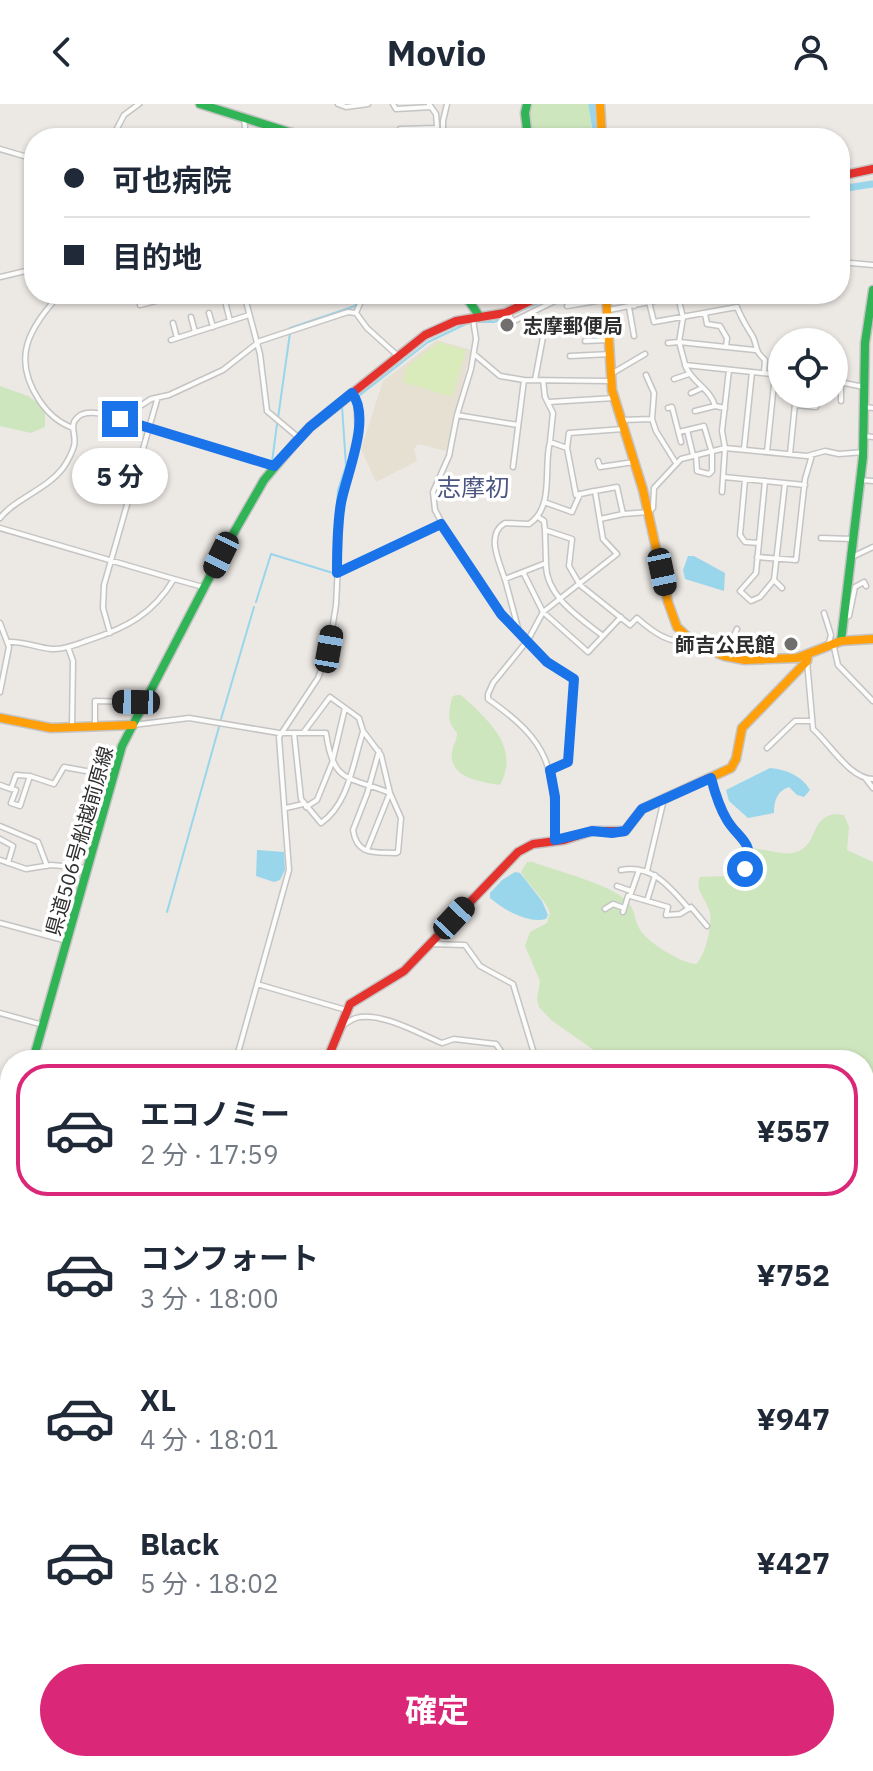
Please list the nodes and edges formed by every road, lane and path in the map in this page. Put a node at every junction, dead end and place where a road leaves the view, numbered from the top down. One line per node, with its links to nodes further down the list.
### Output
1 (139, 104): 12 (street)
2 (202, 104): 10 (street)
3 (338, 104): 4 (street)
4 (368, 104)
5 (393, 104): 9 (street)
6 (447, 104): 16 (street)
7 (527, 104): 17 (street)
8 (600, 104): 18 (street)
9 (430, 105): 15 (street)
10 (219, 107): 11 (street)
11 (244, 118): 13 (street); 14 (street)
12 (117, 128)
13 (245, 128)
14 (276, 128)
15 (437, 128)
16 (442, 128)
17 (527, 128)
18 (601, 128)
19 (0, 149): 20 (street)
20 (24, 156)
21 (873, 169): 22 (street)
22 (850, 174)
23 (850, 263): 24 (street)
24 (873, 265)
25 (24, 271): 26 (street)
26 (0, 277)
27 (873, 290): 68 (street)
28 (52, 304): 105 (street)
29 (144, 304): 40 (street)
30 (246, 304): 49 (street)
31 (360, 304): 47 (street)
32 (469, 304): 51 (street)
33 (523, 304): 45 (street, 県道506号船越前原線)
34 (549, 304): 45 (street)
35 (576, 304): 42 (street)
36 (608, 304): 44 (street)
37 (640, 304): 43 (street)
38 (650, 304): 52 (street)
39 (680, 304): 52 (street)
40 (140, 305)
41 (226, 305): 53 (street)
42 (567, 306)
43 (632, 306): 44 (street); 57 (street)
44 (609, 310): 61 (street)
45 (508, 311): 51 (street, 県道506号船越前原線)
46 (209, 313): 55 (street)
47 (356, 313): 64 (street); 72 (street)
48 (705, 314): 52 (street); 66 (street); 67 (street)
49 (249, 315): 53 (street); 64 (street)
50 (191, 317): 56 (street)
51 (476, 318): 69 (street); 72 (street, 県道506号船越前原線)
52 (683, 318): 63 (street)
53 (230, 321): 55 (street)
54 (173, 323): 59 (street)
55 (213, 327): 56 (street)
56 (195, 332): 59 (street)
57 (634, 336)
58 (543, 337): 84 (street)
59 (177, 338): 60 (street)
60 (171, 340)
61 (610, 340): 62 (street); 70 (street)
62 (585, 341)
63 (679, 342): 65 (street); 66 (street); 74 (street)
64 (258, 343): 91 (street); 110 (street)
65 (668, 343)
66 (726, 347): 67 (street)
67 (755, 350): 77 (street)
68 (868, 350): 86 (street)
69 (474, 354): 83 (street); 100 (street)
70 (611, 354): 73 (street); 81 (street)
71 (645, 354): 81 (street)
72 (398, 356): 88 (street, 県道506号船越前原線)
73 (570, 356)
74 (685, 365): 75 (street); 79 (street)
75 (729, 370): 76 (street); 95 (street)
76 (752, 372): 77 (street); 115 (street)
77 (764, 373): 78 (street)
78 (768, 373)
79 (689, 374): 82 (street); 87 (street)
80 (646, 375): 102 (street)
81 (611, 377): 85 (street); 90 (street)
82 (674, 379)
83 (524, 380): 84 (street); 103 (street)
84 (535, 380): 85 (street)
85 (543, 380): 92 (street)
86 (867, 382): 98 (street)
87 (702, 388): 89 (street); 93 (street)
88 (352, 393): 110 (street, 県道506号船越前原線); 156 (street)
89 (691, 393)
90 (614, 398): 92 (street); 104 (street)
91 (158, 399): 101 (street); 106 (street)
92 (549, 402): 111 (street)
93 (715, 406): 95 (street); 99 (street)
94 (668, 408): 108 (street)
95 (725, 408): 114 (street)
96 (772, 408): 116 (street)
97 (795, 408): 119 (street)
98 (869, 408): 109 (street)
99 (695, 411)
100 (457, 415): 103 (street); 143 (street)
101 (120, 419): 105 (street); 106 (street)
102 (652, 419): 104 (street); 124 (street)
103 (519, 425): 126 (street)
104 (622, 425): 113 (street); 123 (street)
105 (73, 428): 141 (street)
106 (149, 429): 125 (street); 153 (street)
107 (687, 430): 108 (street); 118 (street); 120 (street)
108 (679, 432): 112 (street)
109 (869, 436): 117 (street)
110 (299, 438): 125 (street, 県道506号船越前原線)
111 (550, 442): 113 (street); 137 (street)
112 (681, 442)
113 (567, 448): 136 (street)
114 (725, 448): 115 (street); 118 (street); 127 (street)
115 (744, 450): 116 (street)
116 (767, 452): 119 (street)
117 (864, 452): 121 (street); 129 (street)
118 (712, 453): 120 (street); 120 (street)
119 (790, 454): 121 (street)
120 (695, 455): 124 (street)
121 (813, 455): 133 (street)
122 (598, 461): 123 (street)
123 (634, 462): 138 (street)
124 (677, 464): 138 (street)
125 (271, 465): 162 (street, 県道506号船越前原線)
126 (513, 467)
127 (724, 477): 128 (street); 135 (street)
128 (745, 479): 130 (street); 148 (street)
129 (860, 480): 131 (street); 147 (street)
130 (765, 481): 132 (street); 148 (street)
131 (873, 481)
132 (785, 483): 133 (street); 152 (street)
133 (805, 485): 152 (street)
134 (595, 491): 136 (street); 139 (street); 142 (street)
135 (722, 492)
136 (580, 494): 137 (street)
137 (543, 502): 140 (street)
138 (649, 512): 139 (street); 177 (street)
139 (623, 514): 142 (street)
140 (538, 517): 145 (street); 158 (street)
141 (0, 518)
142 (600, 519): 160 (street)
143 (441, 524): 156 (street); 171 (street)
144 (0, 528): 153 (street)
145 (545, 530): 154 (street); 160 (street)
146 (821, 538): 147 (street)
147 (852, 539): 151 (street)
148 (759, 543): 150 (street)
149 (873, 547): 151 (street)
150 (757, 557): 152 (street); 159 (street)
151 (850, 558): 168 (street)
152 (777, 559): 159 (street)
153 (111, 560): 157 (street); 172 (street)
154 (546, 563): 155 (street); 164 (street)
155 (523, 572): 158 (street); 165 (street)
156 (337, 573): 192 (street)
157 (174, 579): 162 (street); 172 (street)
158 (505, 579): 171 (street)
159 (774, 580): 163 (street)
160 (580, 585): 164 (street); 167 (street)
161 (866, 586): 168 (street)
162 (205, 588): 188 (street, 県道506号船越前原線)
163 (782, 588)
164 (559, 599): 165 (street); 173 (street)
165 (543, 612): 173 (street); 175 (street)
166 (824, 613): 178 (street)
167 (621, 617): 173 (street); 177 (street)
168 (844, 617): 178 (street)
169 (0, 623): 176 (street)
170 (737, 629): 180 (street)
171 (518, 631): 175 (street)
172 (110, 633): 179 (street)
173 (603, 636)
174 (873, 639): 178 (street)
175 (528, 640): 198 (street); 198 (street)
176 (9, 642): 179 (street); 182 (street)
177 (693, 642): 180 (street)
178 (834, 643): 181 (street); 183 (street)
179 (68, 647): 189 (street)
180 (724, 656): 181 (street)
181 (808, 657): 187 (street); 201 (street)
182 (0, 692)
183 (873, 701)
184 (136, 702): 190 (street)
185 (345, 708): 191 (street); 194 (street); 197 (street)
186 (0, 718): 189 (street)
187 (810, 721): 195 (street); 203 (street)
188 (133, 725): 190 (street); 192 (street); 200 (street, 県道506号船越前原線)
189 (72, 728): 190 (street)
190 (95, 728)
191 (363, 731): 196 (street); 202 (street)
192 (279, 733): 193 (street); 212 (street)
193 (294, 733): 194 (street); 211 (street)
194 (303, 733): 197 (street)
195 (767, 748)
196 (379, 751): 206 (street); 209 (street)
197 (332, 763): 202 (street); 211 (street)
198 (550, 770): 215 (street)
199 (30, 776): 200 (street); 208 (street); 208 (street)
200 (113, 776): 220 (street, 県道506号船越前原線)
201 (711, 778): 210 (street); 221 (street)
202 (349, 779): 206 (street); 211 (street)
203 (866, 779): 204 (street); 207 (street)
204 (873, 779)
205 (0, 785): 208 (street)
206 (370, 785): 209 (street); 216 (street)
207 (873, 788)
208 (11, 789)
209 (390, 793): 216 (street); 216 (street)
210 (664, 799): 215 (street); 224 (street)
211 (305, 806): 212 (street)
212 (286, 808): 235 (street)
213 (0, 826): 219 (street)
214 (0, 839): 218 (street)
215 (555, 840): 234 (street)
216 (367, 851)
217 (0, 860): 218 (street)
218 (8, 863): 219 (street)
219 (47, 866): 220 (street)
220 (87, 868): 233 (street, 県道506号船越前原線)
221 (745, 869)
222 (621, 870): 223 (street)
223 (639, 870): 224 (street); 227 (street)
224 (647, 871): 225 (street)
225 (655, 875): 228 (street); 230 (street)
226 (617, 886): 227 (street)
227 (631, 893): 228 (street); 229 (street)
228 (647, 901): 230 (street)
229 (605, 909)
230 (689, 909): 232 (street)
231 (0, 923): 233 (street)
232 (707, 926)
233 (67, 941): 238 (street, 県道506号船越前原線)
234 (430, 944): 236 (street); 244 (street)
235 (257, 984): 236 (street); 241 (street)
236 (346, 1010): 239 (street)
237 (0, 1013): 238 (street)
238 (43, 1025): 240 (street, 県道506号船越前原線)
239 (339, 1027): 242 (street); 243 (street)
240 (36, 1050)
241 (239, 1050)
242 (331, 1050)
243 (502, 1050)
244 (533, 1050)

